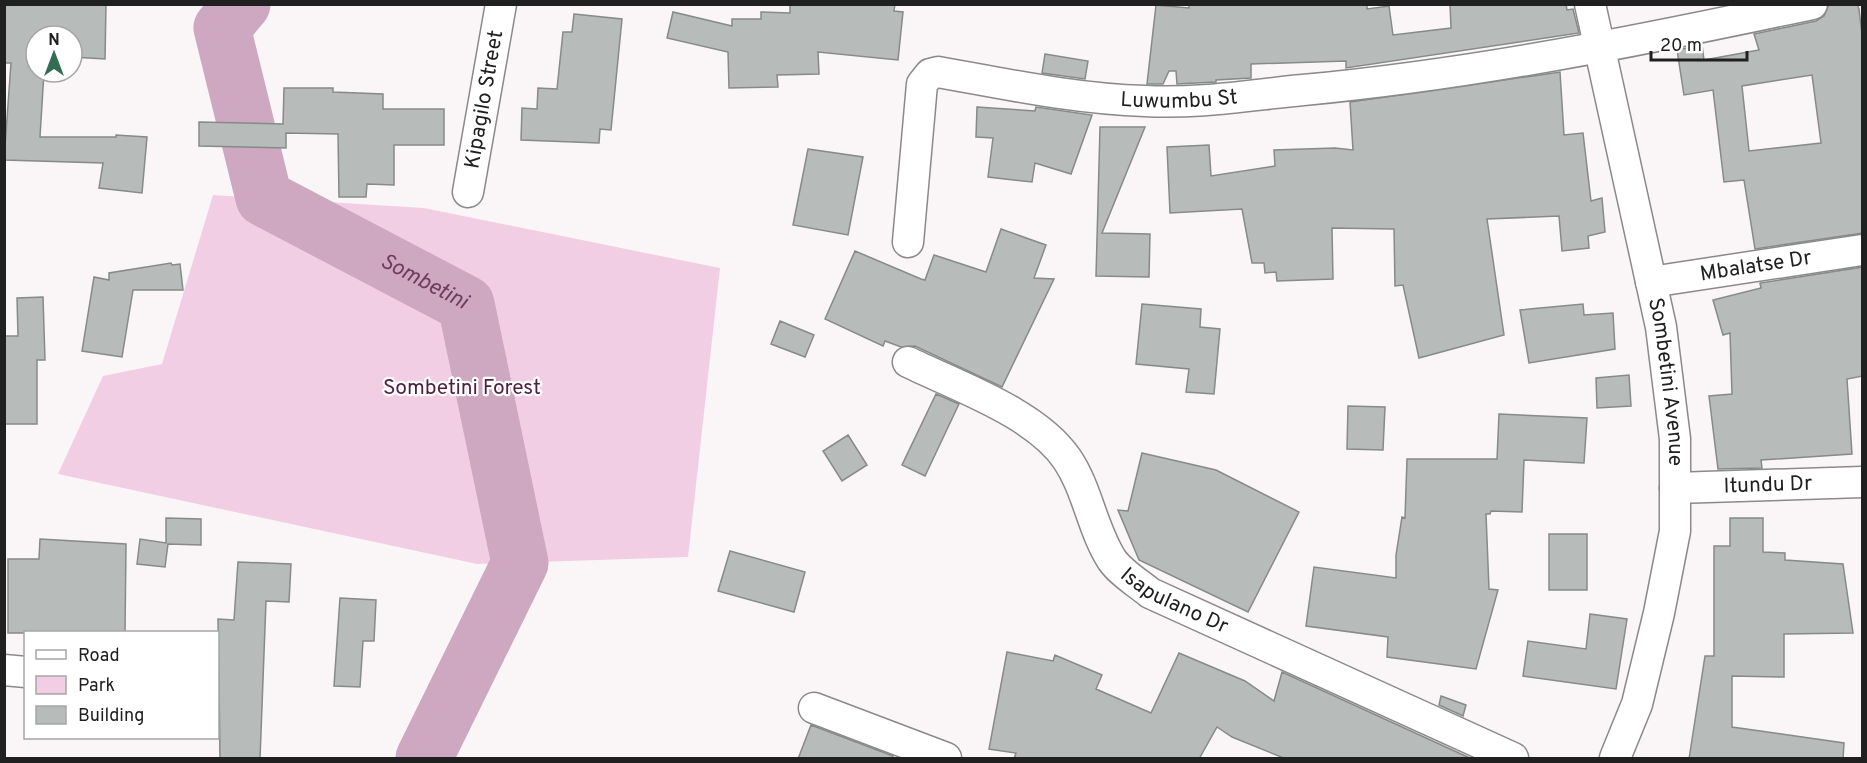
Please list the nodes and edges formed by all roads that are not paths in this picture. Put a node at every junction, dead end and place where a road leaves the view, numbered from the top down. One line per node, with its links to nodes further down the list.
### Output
1 (501, 4): 5 (street, Kipagilo Street)
2 (1590, 4): 4 (street, Sombetini Avenue)
3 (1812, 4): 4 (street)
4 (1598, 49): 6 (street, Luwumbu St); 8 (street, Sombetini Avenue)
5 (468, 192)
6 (908, 242)
7 (1863, 250): 8 (street, Mbalatse Dr)
8 (1652, 282): 11 (street, Sombetini Avenue)
9 (908, 362): 16 (street, Isapulano Dr)
10 (1863, 482): 11 (street, Itundu Dr)
11 (1675, 488): 17 (street, Sombetini Avenue)
12 (4, 670): 13 (street)
13 (24, 672)
14 (814, 708): 15 (street)
15 (946, 759)
16 (1514, 759)
17 (1615, 759)

